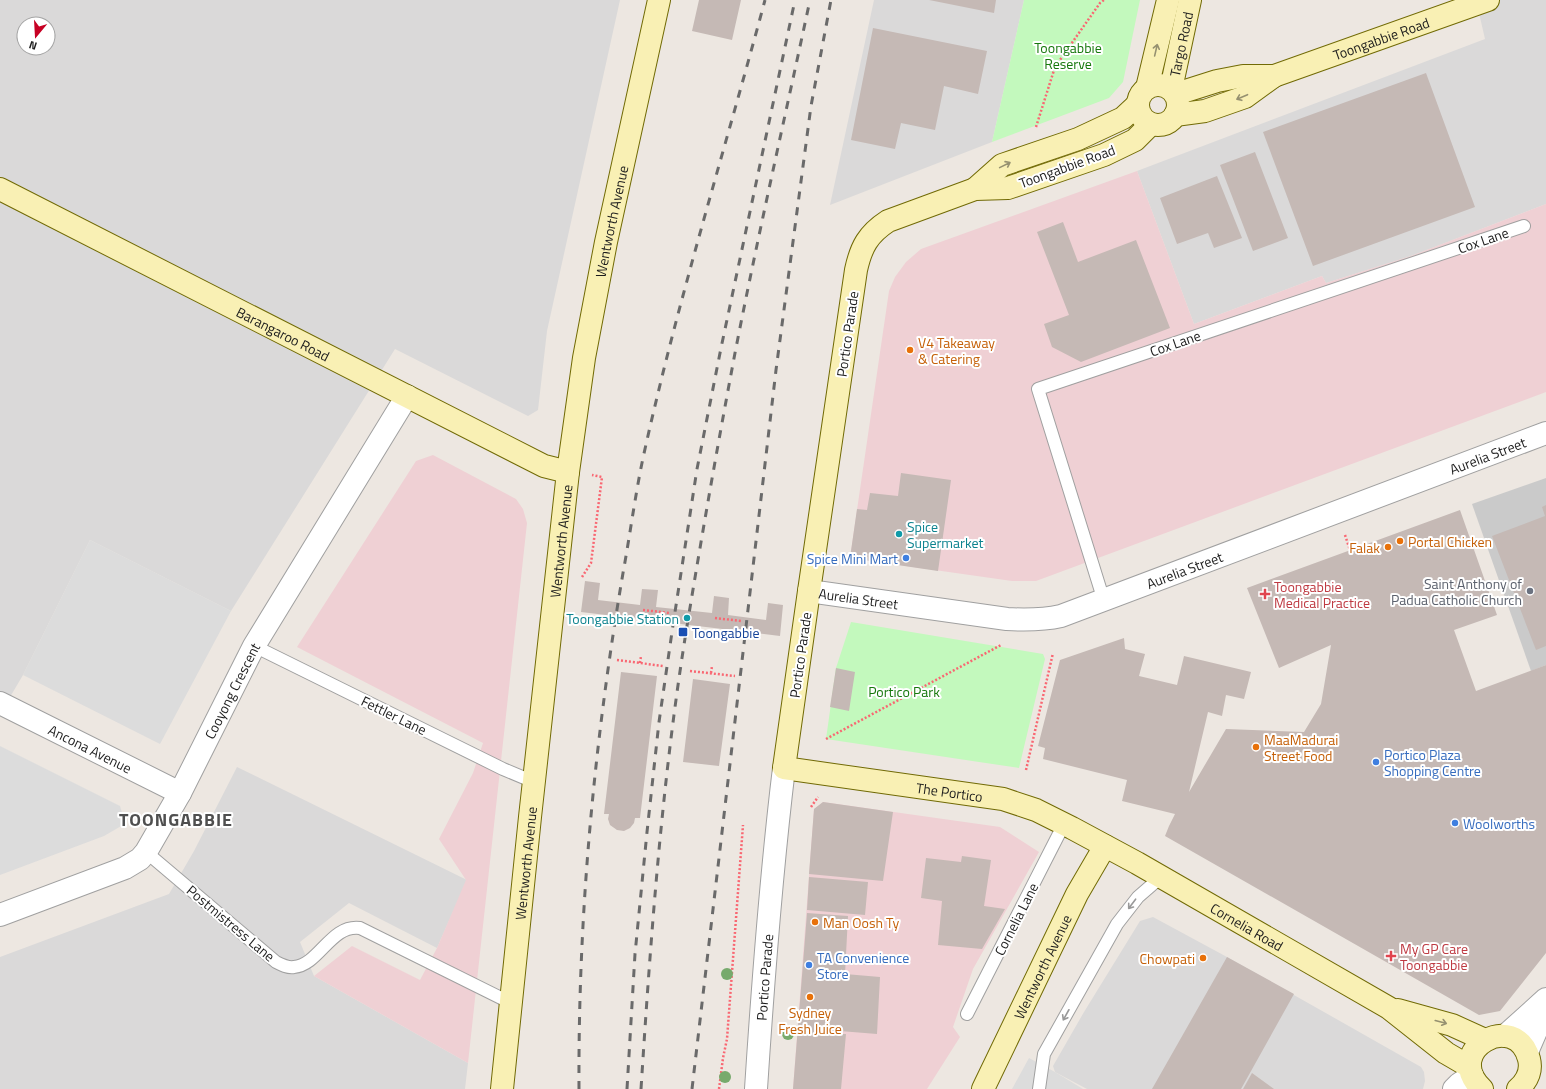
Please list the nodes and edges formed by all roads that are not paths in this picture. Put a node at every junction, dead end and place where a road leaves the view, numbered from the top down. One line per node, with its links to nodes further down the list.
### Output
1 (659, 0): 14 (main road, Wentworth Avenue)
2 (1168, 0): 5 (main road, Targo Road, one-way to 2)
3 (1190, 0): 6 (main road, Targo Road)
4 (1488, 0): 6 (main road, Toongabbie Road)
5 (1142, 96): 6 (main road); 7 (main road); 9 (main road, Toongabbie Road, one-way to 5)
6 (1174, 99): 7 (main road)
7 (1151, 124): 9 (main road, Toongabbie Road)
8 (0, 189): 12 (main road, Barangaroo Road)
9 (975, 189): 11 (main road, Toongabbie Road)
10 (1524, 226): 16 (lane, Cox Lane)
11 (876, 228): 15 (main road, Portico Parade)
12 (407, 396): 14 (main road, Barangaroo Road); 17 (street, Cooyong Crescent)
13 (1546, 433): 16 (street, Aurelia Street)
14 (568, 472): 20 (main road, Wentworth Avenue)
15 (809, 591): 16 (street, Aurelia Street); 19 (main road, Portico Parade)
16 (1104, 601)
17 (254, 646): 20 (lane, Fettler Lane); 21 (street, Cooyong Crescent)
18 (0, 702): 21 (street, Ancona Avenue)
19 (784, 768): 22 (main road, The Portico); 36 (street, Portico Parade)
20 (534, 782): 28 (main road, Wentworth Avenue)
21 (180, 793): 24 (street, Cooyong Crescent)
22 (1064, 824): 23 (main road, The Portico); 31 (lane, Cornelia Lane)
23 (1105, 846): 25 (main road, Cornelia Road); 37 (main road, Wentworth Avenue)
24 (146, 852): 26 (street, Cooyong Crescent); 28 (lane, Postmistress Lane)
25 (1161, 877): 29 (main road, Cornelia Road); 38 (lane, one-way to 38)
26 (0, 915)
27 (1546, 999): 32 (street)
28 (511, 1004): 35 (main road, Wentworth Avenue)
29 (1389, 1008): 32 (main road, Cornelia Road, one-way to 32); 34 (main road, Cornelia Road)
30 (1546, 1008): 33 (street)
31 (967, 1014)
32 (1495, 1038): 33 (main road, Cornelia Road); 34 (main road)
33 (1534, 1066): 40 (main road)
34 (1475, 1077): 39 (street)
35 (502, 1089)
36 (756, 1089)
37 (983, 1089)
38 (1039, 1089)
39 (1454, 1089)
40 (1518, 1089)

